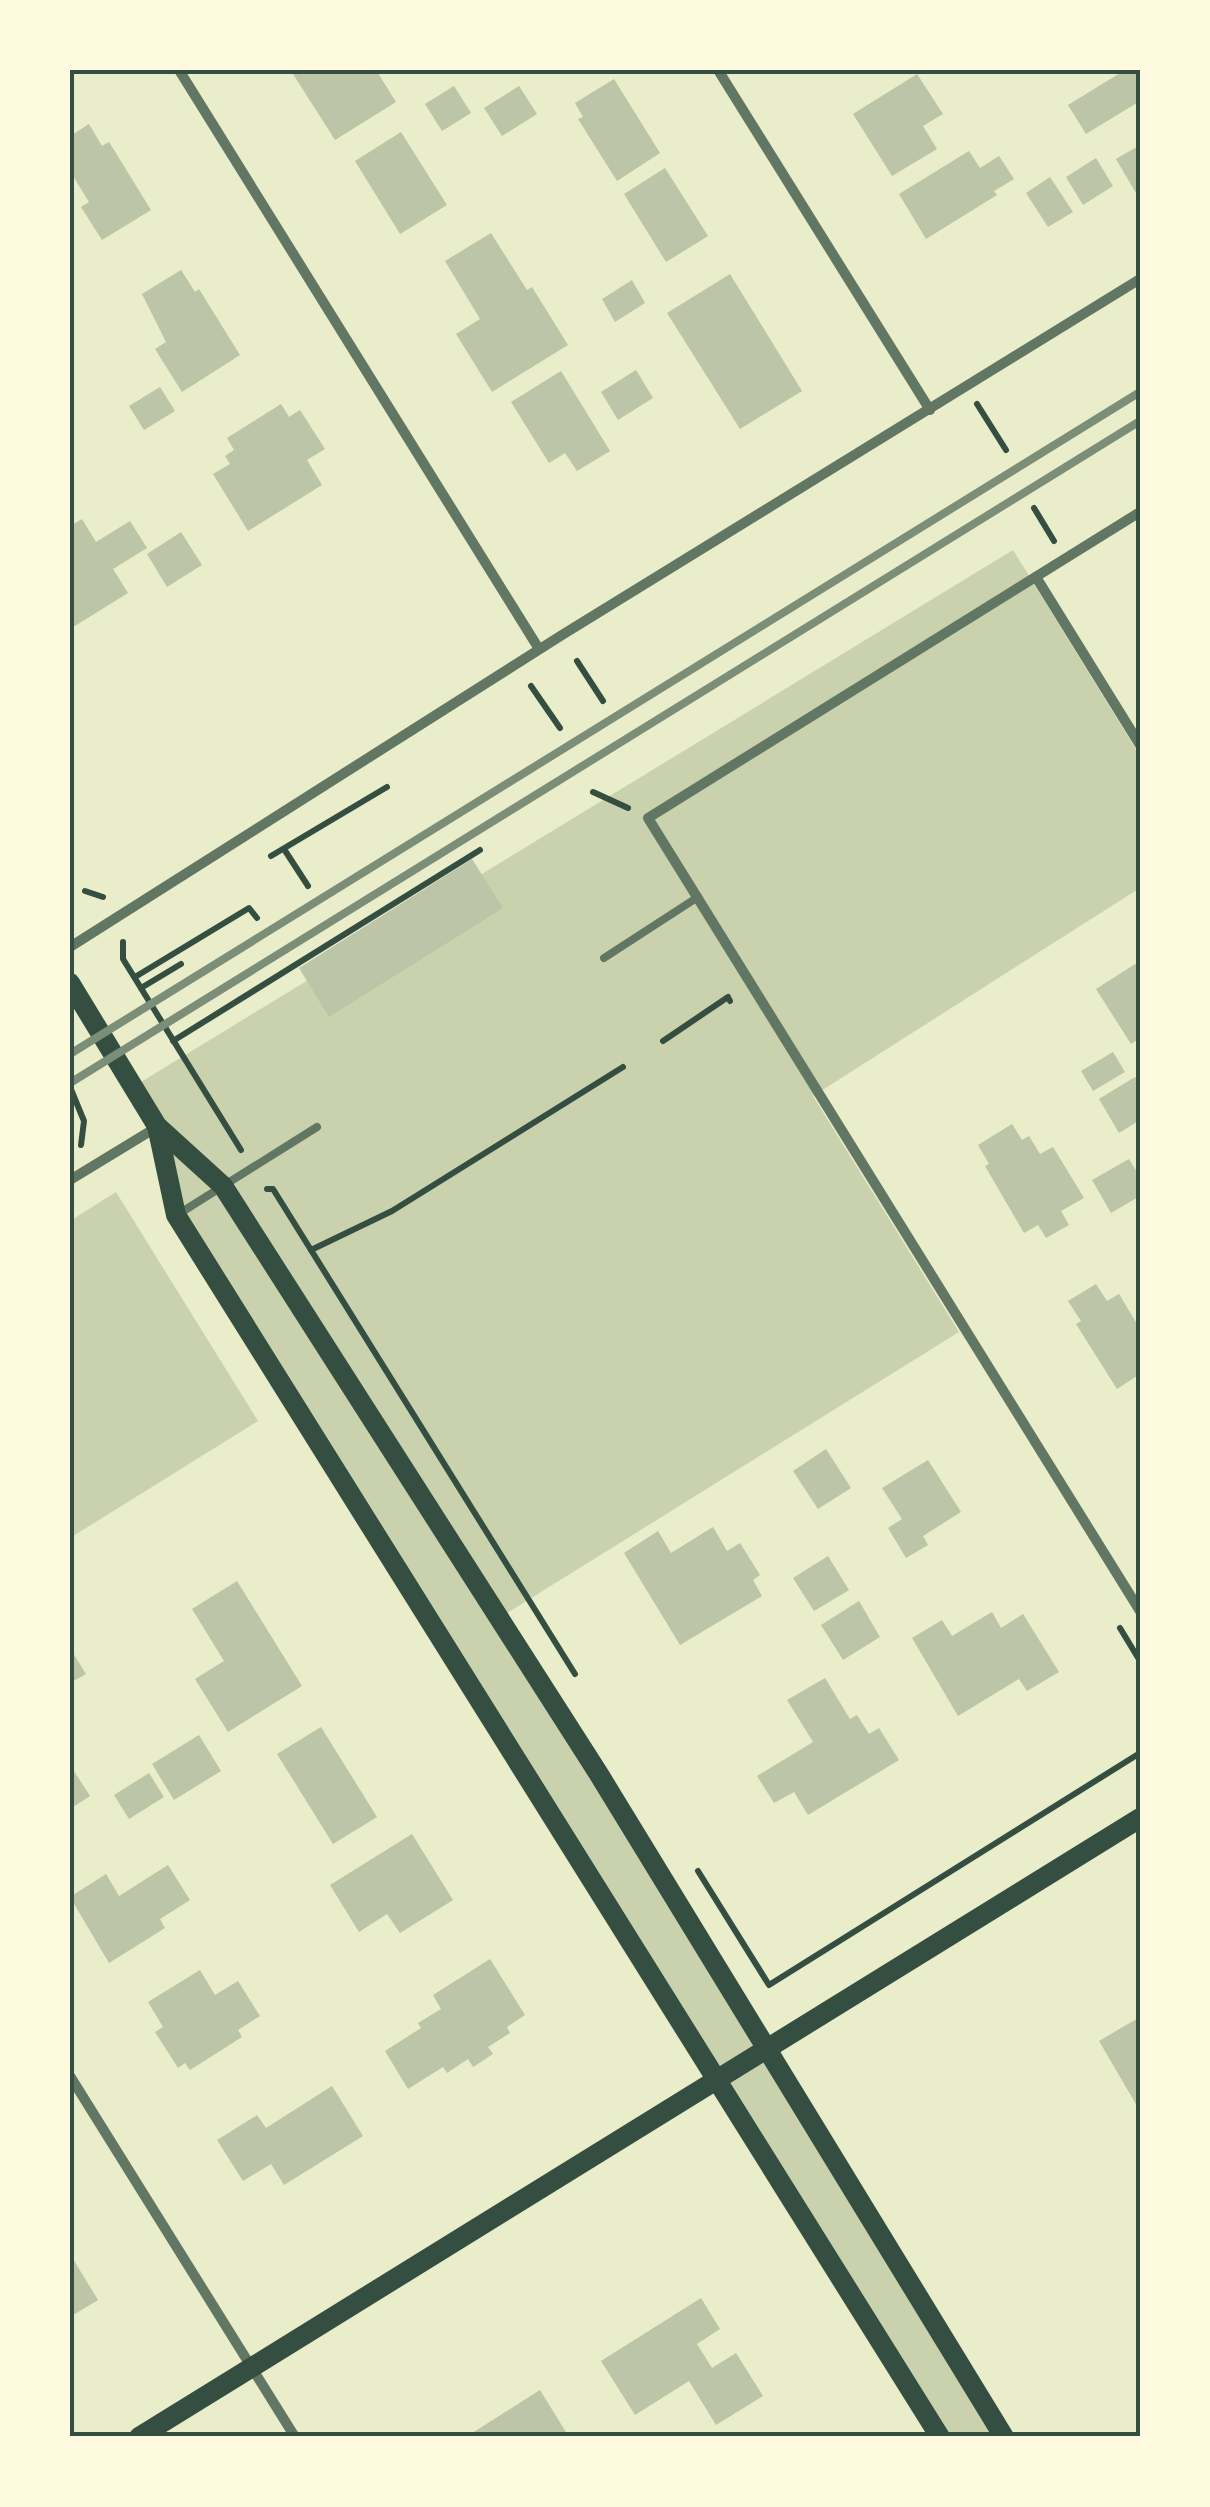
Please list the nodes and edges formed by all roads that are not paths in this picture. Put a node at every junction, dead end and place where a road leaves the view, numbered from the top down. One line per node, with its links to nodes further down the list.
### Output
1 (179, 70): 7 (street)
2 (718, 70): 4 (street)
3 (1140, 279): 4 (street)
4 (930, 410): 7 (street)
5 (1140, 512): 6 (street)
6 (1036, 577): 8 (street); 9 (street)
7 (539, 649): 10 (street)
8 (1140, 745)
9 (698, 897): 11 (lane); 18 (street)
10 (70, 946)
11 (604, 958)
12 (70, 983): 13 (main road)
13 (158, 1126): 15 (street); 16 (main road); 17 (main road)
14 (317, 1127): 16 (lane)
15 (70, 1180)
16 (223, 1186): 17 (lane); 20 (main road)
17 (176, 1216): 22 (main road)
18 (1140, 1611)
19 (1140, 1818): 20 (main road)
20 (764, 2050): 22 (main road); 27 (main road)
21 (70, 2076): 23 (street)
22 (718, 2078): 23 (main road); 26 (main road)
23 (252, 2367): 24 (main road); 25 (street)
24 (138, 2437)
25 (295, 2437)
26 (940, 2437)
27 (1004, 2437)

